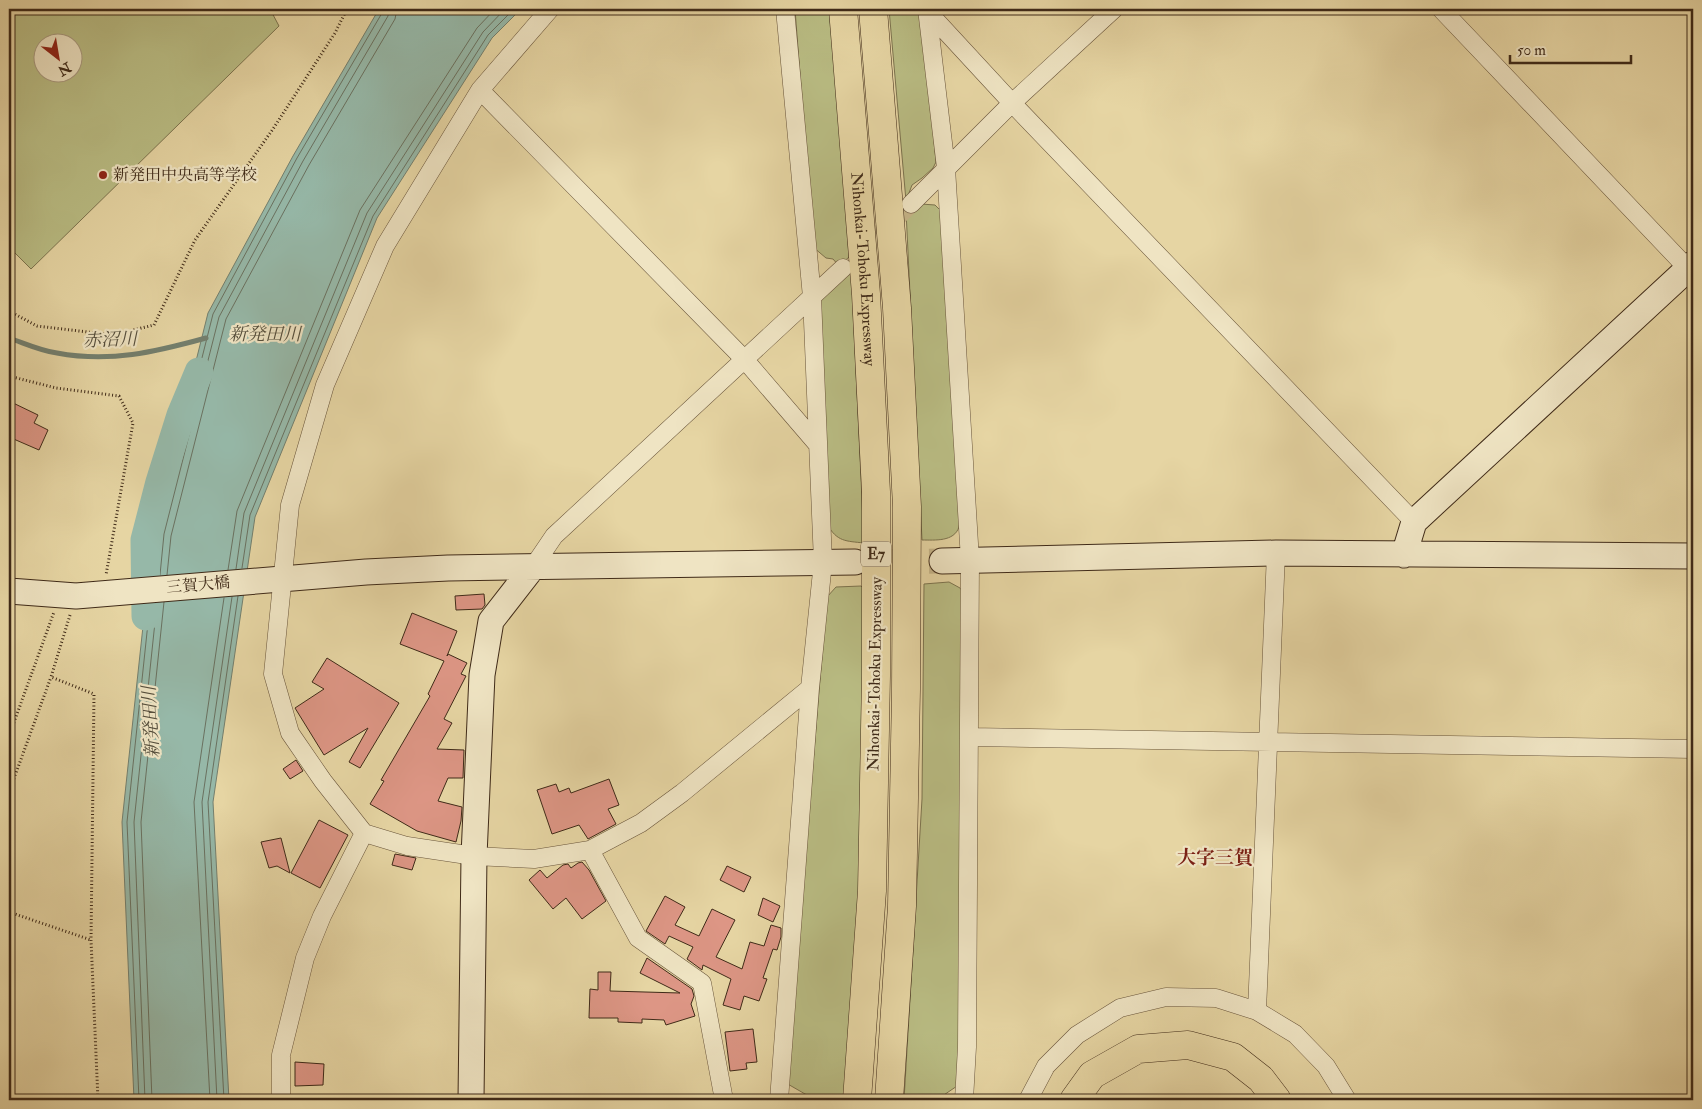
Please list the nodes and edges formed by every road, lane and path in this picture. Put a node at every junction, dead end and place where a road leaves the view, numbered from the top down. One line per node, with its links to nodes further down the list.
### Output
1 (347, 9): 16 (path)
2 (550, 9): 9 (street)
3 (785, 9): 15 (street)
4 (843, 9): 51 (highway, Nihonkai-Tohoku Expressway / E7)
5 (873, 9): 52 (highway, Nihonkai-Tohoku Expressway / E7)
6 (1114, 9): 10 (street)
7 (1441, 9): 14 (street)
8 (928, 10): 10 (street); 11 (street)
9 (480, 90): 17 (street); 29 (street)
10 (1012, 103): 11 (street); 20 (street)
11 (946, 168): 12 (street); 24 (street)
12 (910, 204)
13 (843, 268): 15 (street)
14 (1692, 269): 20 (street)
15 (812, 297): 17 (street); 19 (street)
16 (9, 311)
17 (745, 360): 19 (street); 28 (street)
18 (9, 376): 31 (path)
19 (818, 445): 26 (street)
20 (1414, 522): 22 (street)
21 (1276, 553): 22 (street); 24 (street); 37 (street)
22 (1404, 555): 23 (street)
23 (1693, 556)
24 (970, 560): 25 (street); 36 (street)
25 (942, 561)
26 (823, 562): 27 (street, 三賀大橋); 28 (street, 三賀大橋); 34 (street)
27 (855, 562)
28 (533, 567): 29 (street, 三賀大橋); 42 (street)
29 (275, 580): 31 (street, 三賀大橋); 40 (street)
30 (9, 592): 32 (street, 三賀大橋)
31 (103, 594): 32 (street, 三賀大橋)
32 (68, 596): 33 (path); 35 (path)
33 (51, 677): 39 (path); 44 (path)
34 (810, 688): 41 (street); 50 (street)
35 (9, 736)
36 (969, 737): 37 (street); 53 (street)
37 (1268, 741): 38 (street); 45 (street)
38 (1693, 749)
39 (9, 792)
40 (364, 833): 42 (street); 47 (street)
41 (590, 850): 42 (street); 49 (street)
42 (474, 856): 48 (street)
43 (9, 912): 44 (path)
44 (91, 940): 46 (path)
45 (1258, 1011): 54 (street); 59 (street)
46 (98, 1100)
47 (281, 1100)
48 (471, 1100)
49 (724, 1100)
50 (779, 1100)
51 (857, 1100)
52 (889, 1100)
53 (964, 1100)
54 (1028, 1100)
55 (1074, 1100): 58 (highway)
56 (1096, 1100): 57 (highway)
57 (1259, 1100)
58 (1277, 1100)
59 (1347, 1100)

